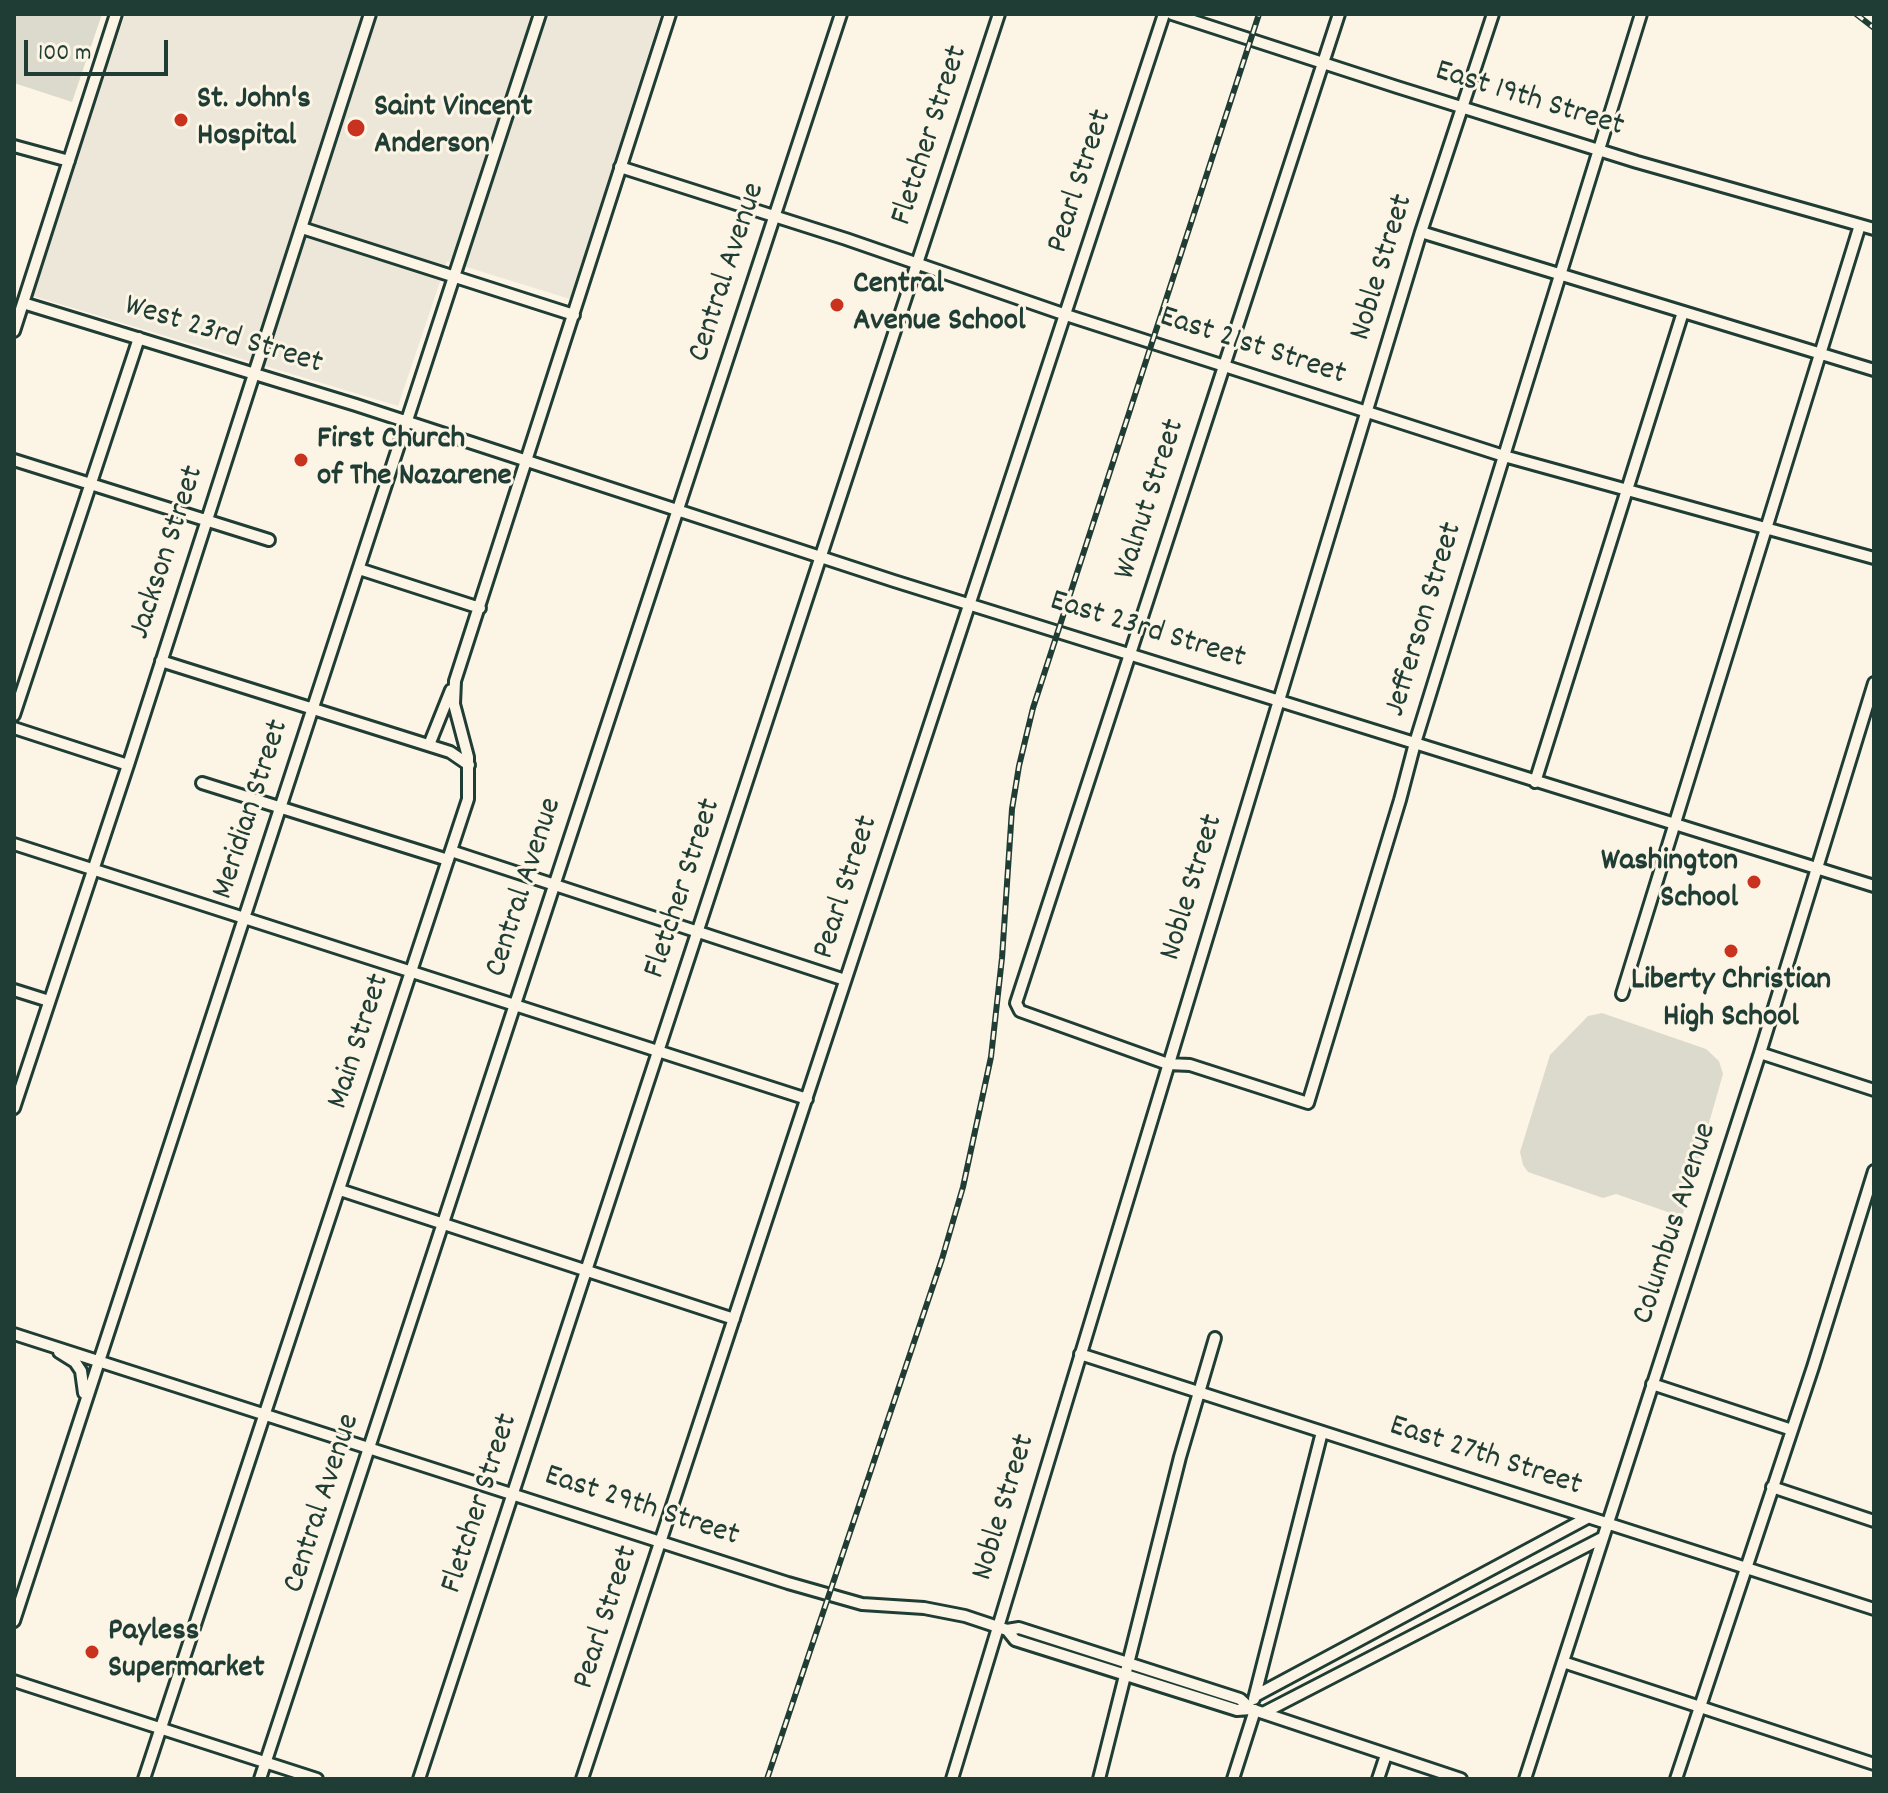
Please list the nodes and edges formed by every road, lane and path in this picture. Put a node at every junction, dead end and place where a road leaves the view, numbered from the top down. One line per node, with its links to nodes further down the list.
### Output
1 (116, 14): 16 (street)
2 (370, 14): 20 (street, Jackson Street)
3 (540, 14): 25 (street, Meridian Street)
4 (670, 14): 17 (street, Main Street)
5 (841, 14): 18 (street, Central Avenue)
6 (999, 14): 23 (street, Fletcher Street)
7 (1164, 14): 29 (street, Pearl Street)
8 (1172, 14): 12 (street, East 19th Street)
9 (1339, 14): 12 (street, Walnut Street)
10 (1493, 14): 13 (street, Noble Street)
11 (1641, 14): 15 (street, Jefferson Street)
12 (1322, 63): 13 (street, East 19th Street); 33 (street, Walnut Street)
13 (1461, 108): 15 (street, East 19th Street); 22 (street, Noble Street)
14 (14, 146): 16 (street)
15 (1599, 150): 19 (street, East 19th Street); 24 (street, Jefferson Street)
16 (69, 161): 26 (street)
17 (620, 167): 18 (street, East 21st Street); 28 (street, Main Street)
18 (775, 217): 23 (street, East 21st Street); 43 (street, Central Avenue)
19 (1860, 225): 21 (street, East 19th Street); 32 (street)
20 (302, 228): 25 (street); 35 (street, Jackson Street)
21 (1874, 229)
22 (1421, 232): 24 (street); 36 (street, Noble Street)
23 (918, 265): 29 (street, East 21st Street); 47 (street, Fletcher Street)
24 (1559, 274): 27 (street); 38 (street, Jefferson Street)
25 (454, 276): 28 (street); 37 (street, Meridian Street)
26 (23, 303): 30 (street); 31 (street, West 23rd Street)
27 (1683, 312): 32 (street); 42 (street)
28 (574, 315): 40 (street, Main Street)
29 (1066, 315): 33 (street, East 21st Street); 50 (street, Pearl Street)
30 (14, 331)
31 (139, 338): 35 (street, West 23rd Street); 41 (street)
32 (1821, 354): 34 (street); 45 (street)
33 (1224, 366): 36 (street, East 21st Street); 52 (street, Walnut Street)
34 (1874, 370)
35 (255, 375): 37 (street, West 23rd Street); 44 (street, Jackson Street)
36 (1368, 412): 38 (street, East 21st Street); 56 (street, Noble Street)
37 (407, 422): 40 (street, East 23rd Street); 49 (street, Meridian Street)
38 (1504, 456): 42 (street, East 21st Street); 60 (street, Jefferson Street)
39 (14, 460): 41 (street)
40 (527, 461): 43 (street, East 23rd Street); 51 (street, Main Street)
41 (91, 484): 44 (street); 58 (street)
42 (1627, 490): 45 (street, East 21st Street); 64 (street)
43 (678, 511): 47 (street, East 23rd Street); 72 (street, Central Avenue)
44 (207, 521): 46 (street); 53 (street, Jackson Street)
45 (1768, 529): 48 (street, East 21st Street); 67 (street)
46 (269, 540)
47 (822, 558): 50 (street, East 23rd Street); 75 (street, Fletcher Street)
48 (1874, 558)
49 (359, 569): 51 (street); 57 (street, Meridian Street)
50 (970, 604): 52 (street, East 23rd Street); 77 (street, Pearl Street)
51 (480, 608): 54 (street, Main Street)
52 (1129, 654): 56 (street, East 23rd Street); 84 (street, Walnut Street)
53 (161, 661): 57 (street); 62 (street, Jackson Street)
54 (455, 681): 61 (street, Main Street); 63 (street, Main Street)
55 (1874, 683): 70 (street, Columbus Avenue)
56 (1279, 701): 60 (street, East 23rd Street); 84 (street, Noble Street)
57 (314, 709): 61 (street); 66 (street, Meridian Street)
58 (14, 715)
59 (14, 728): 62 (street)
60 (1415, 743): 64 (street, East 23rd Street); 84 (street, Jefferson Street)
61 (429, 745): 63 (street)
62 (128, 765): 71 (street, Jackson Street)
63 (469, 765): 69 (street, Main Street)
64 (1535, 782): 67 (street, East 23rd Street)
65 (202, 783): 66 (street)
66 (281, 807): 69 (street); 74 (street, Meridian Street)
67 (1675, 824): 70 (street, East 23rd Street); 79 (street)
68 (14, 844): 71 (street)
69 (450, 856): 72 (street); 76 (street, Main Street)
70 (1817, 868): 73 (street, East 23rd Street); 83 (street, Columbus Avenue)
71 (93, 869): 74 (street); 80 (street, Jackson Street)
72 (555, 885): 75 (street); 81 (street, Central Avenue)
73 (1874, 886)
74 (244, 918): 76 (street); 97 (street, Meridian Street)
75 (698, 934): 77 (street); 82 (street, Fletcher Street)
76 (411, 971): 81 (street); 89 (street, Main Street)
77 (845, 980): 86 (street, Pearl Street)
78 (14, 990): 80 (street)
79 (1622, 994)
80 (49, 1001): 87 (street, Jackson Street)
81 (515, 1005): 82 (street); 90 (street, Central Avenue)
82 (659, 1051): 86 (street); 91 (street, Fletcher Street)
83 (1760, 1053): 85 (street); 98 (street, Columbus Avenue)
84 (1168, 1064): 96 (street, Noble Street)
85 (1874, 1090)
86 (807, 1099): 92 (street, Pearl Street)
87 (14, 1108)
88 (1874, 1171): 102 (street)
89 (340, 1190): 90 (street); 101 (street, Main Street)
90 (443, 1224): 91 (street); 104 (street, Central Avenue)
91 (587, 1271): 92 (street); 106 (street, Fletcher Street)
92 (734, 1319): 111 (street, Pearl Street)
93 (14, 1334): 95 (street)
94 (1215, 1338): 99 (street)
95 (36, 1341): 97 (street, East 29th Street); 100 (street)
96 (1080, 1354): 99 (street, East 27th Street); 115 (street, Noble Street)
97 (97, 1360): 100 (street, Meridian Street); 101 (street, East 29th Street)
98 (1652, 1384): 102 (street); 109 (street, Columbus Avenue)
99 (1198, 1392): 103 (street, East 27th Street); 117 (street)
100 (82, 1409): 114 (street, Meridian Street)
101 (264, 1413): 104 (street, East 29th Street); 122 (street, Main Street)
102 (1792, 1430): 105 (street)
103 (1322, 1432): 107 (street, East 27th Street); 119 (street)
104 (370, 1448): 106 (street, East 29th Street); 124 (street, Central Avenue)
105 (1772, 1487): 108 (street); 112 (street)
106 (512, 1494): 111 (street, East 29th Street); 129 (street, Fletcher Street)
107 (1587, 1518): 109 (street, East 27th Street); 119 (street)
108 (1874, 1521)
109 (1607, 1524): 110 (street, Columbus Avenue); 112 (street, East 27th Street)
110 (1602, 1538): 116 (street, Columbus Avenue); 121 (street)
111 (660, 1542): 115 (street, East 29th Street); 130 (street, Pearl Street)
112 (1745, 1569): 113 (street, East 27th Street); 120 (street)
113 (1874, 1609)
114 (14, 1621)
115 (1002, 1628): 117 (street, East 29th Street); 131 (street, Noble Street)
116 (1563, 1662): 120 (street); 136 (street, Columbus Avenue)
117 (1127, 1669): 121 (street, East 29th Street); 132 (street)
118 (14, 1681): 122 (street)
119 (1255, 1696): 121 (street)
120 (1700, 1707): 125 (street); 137 (street)
121 (1257, 1710): 123 (street, East 29th Street); 133 (street)
122 (161, 1728): 124 (street); 126 (street)
123 (1386, 1755): 134 (street); 135 (street, East 29th Street)
124 (265, 1762): 127 (street, Central Avenue); 128 (street)
125 (1874, 1764)
126 (144, 1779)
127 (260, 1779)
128 (317, 1779)
129 (419, 1779)
130 (582, 1779)
131 (952, 1779)
132 (1099, 1779)
133 (1233, 1779)
134 (1378, 1779)
135 (1461, 1779)
136 (1525, 1779)
137 (1676, 1779)

